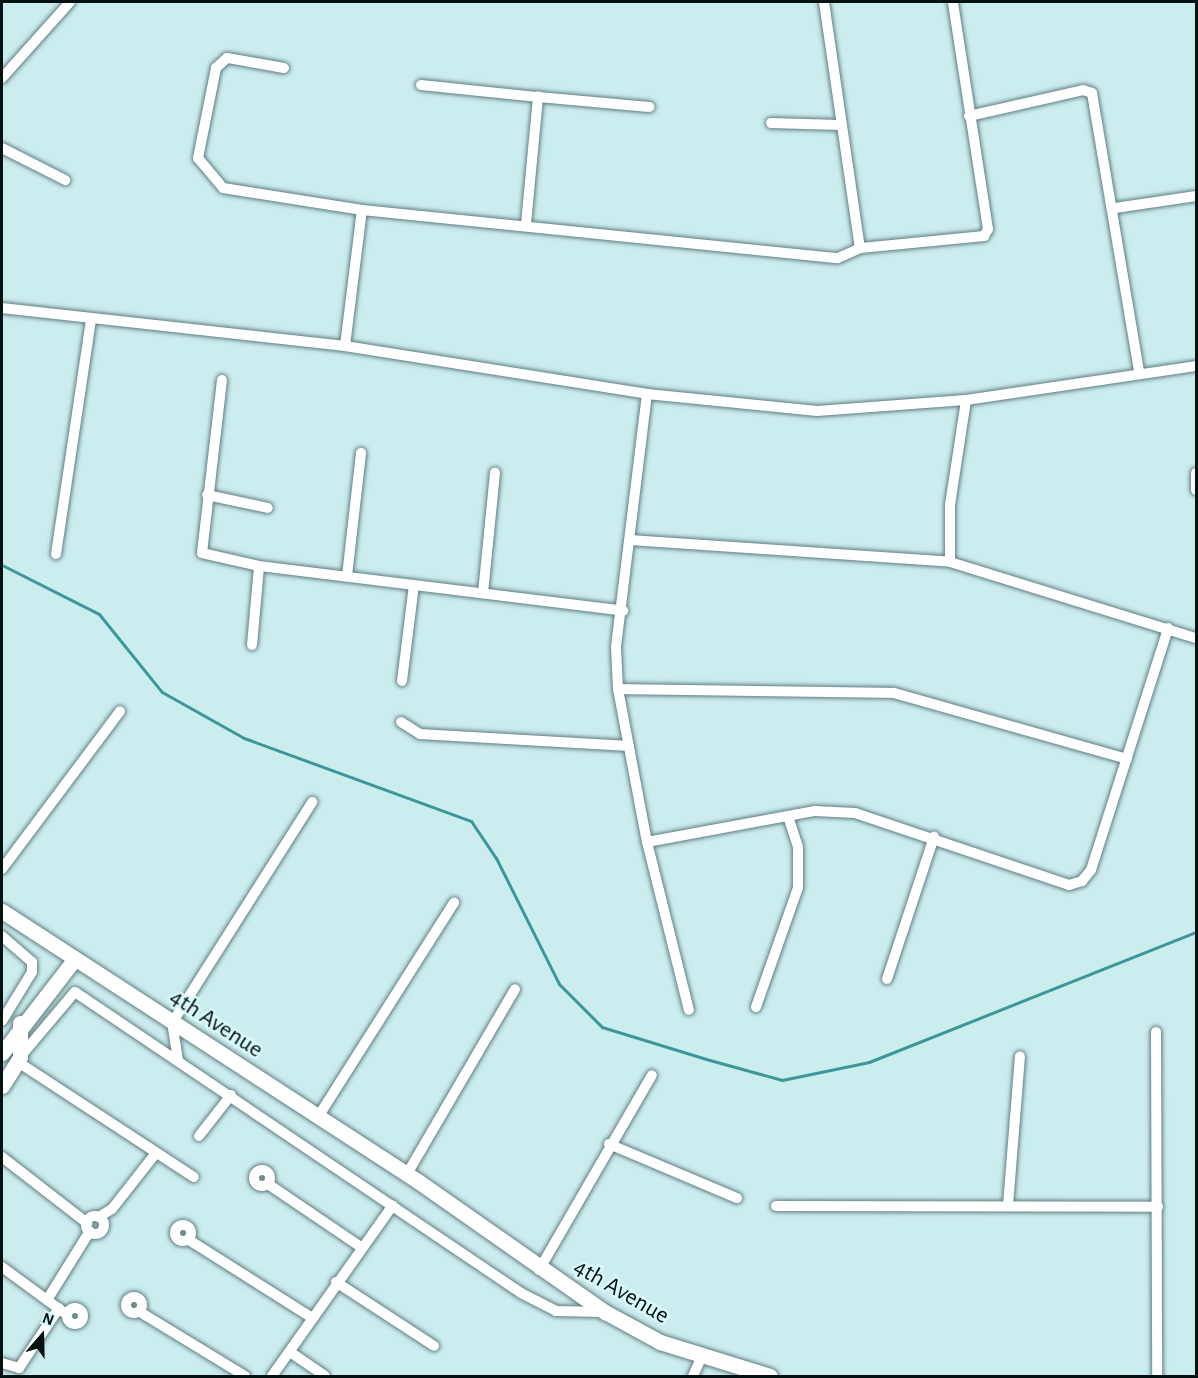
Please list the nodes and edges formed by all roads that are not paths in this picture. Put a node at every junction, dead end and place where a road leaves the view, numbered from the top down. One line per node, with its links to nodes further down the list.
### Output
1 (70, 2): 5 (street)
2 (824, 2): 11 (street)
3 (952, 2): 9 (street)
4 (284, 68): 16 (street)
5 (2, 78)
6 (421, 85): 7 (street)
7 (538, 97): 8 (street); 17 (street)
8 (650, 106)
9 (969, 116): 15 (street); 18 (street)
10 (771, 123): 11 (street)
11 (840, 125): 18 (street)
12 (2, 148): 13 (street)
13 (65, 180)
14 (1197, 196): 15 (street)
15 (1115, 208): 23 (street)
16 (362, 210): 17 (street); 21 (street)
17 (526, 224): 18 (street)
18 (860, 248)
19 (2, 308): 20 (street)
20 (91, 319): 21 (street); 34 (street)
21 (345, 346): 25 (street)
22 (1197, 366): 23 (street)
23 (1139, 372): 26 (street)
24 (222, 380): 31 (street)
25 (647, 394): 26 (street); 33 (street)
26 (966, 400): 35 (street)
27 (362, 453): 37 (street)
28 (495, 473): 39 (street)
29 (1197, 473): 30 (street)
30 (1197, 490)
31 (207, 495): 32 (street); 36 (street)
32 (268, 508)
33 (631, 540): 35 (street); 40 (street)
34 (56, 554)
35 (950, 562): 41 (street)
36 (259, 566): 37 (street); 43 (street)
37 (348, 576): 38 (street)
38 (414, 585): 39 (street); 44 (street)
39 (483, 593): 40 (street)
40 (623, 611): 45 (street)
41 (1168, 628): 42 (street); 49 (street)
42 (1197, 638)
43 (252, 645)
44 (402, 681)
45 (618, 689): 48 (street); 49 (street)
46 (120, 711): 54 (street)
47 (401, 722): 48 (street)
48 (629, 746): 53 (street)
49 (1127, 759): 52 (street)
50 (312, 802): 65 (street)
51 (788, 817): 52 (street); 53 (street); 61 (street)
52 (934, 837): 59 (street)
53 (647, 842): 62 (street)
54 (2, 869)
55 (454, 903): 74 (street)
56 (2, 912): 58 (main road, 4th Avenue)
57 (2, 936): 63 (street)
58 (73, 961): 64 (main road); 65 (main road, 4th Avenue)
59 (887, 979)
60 (514, 989): 79 (street)
61 (756, 1007)
62 (689, 1010)
63 (2, 1022)
64 (20, 1023): 67 (main road); 69 (main road)
65 (172, 1023): 70 (street); 74 (main road, 4th Avenue)
66 (1156, 1032): 86 (street)
67 (2, 1053)
68 (1020, 1056): 84 (street)
69 (19, 1059): 70 (street); 72 (main road); 77 (street)
70 (178, 1060): 73 (street)
71 (652, 1075): 76 (street)
72 (2, 1086)
73 (231, 1095): 75 (street); 83 (street)
74 (318, 1117): 79 (main road, 4th Avenue)
75 (199, 1136)
76 (609, 1144): 82 (street); 91 (street)
77 (156, 1153): 80 (street); 87 (street)
78 (2, 1157): 87 (street)
79 (407, 1174): 91 (main road, 4th Avenue)
80 (194, 1177)
81 (268, 1184): 89 (street)
82 (737, 1198)
83 (393, 1205): 89 (street); 95 (street)
84 (1008, 1205): 85 (street); 86 (street)
85 (776, 1206)
86 (1158, 1207): 107 (street)
87 (88, 1227): 93 (street)
88 (189, 1240): 96 (street)
89 (361, 1247): 92 (street)
90 (2, 1267): 93 (street)
91 (539, 1270): 95 (main road, 4th Avenue)
92 (336, 1282): 96 (street); 97 (street)
93 (47, 1300): 100 (street)
94 (140, 1312): 103 (street)
95 (605, 1312): 99 (main road, 4th Avenue)
96 (311, 1317): 98 (street)
97 (434, 1346)
98 (290, 1352): 104 (street); 105 (street)
99 (701, 1358): 102 (main road, 4th Avenue); 106 (street)
100 (2, 1364): 101 (street)
101 (2, 1371)
102 (767, 1376)
103 (245, 1377)
104 (272, 1377)
105 (325, 1377)
106 (693, 1377)
107 (1157, 1377)

